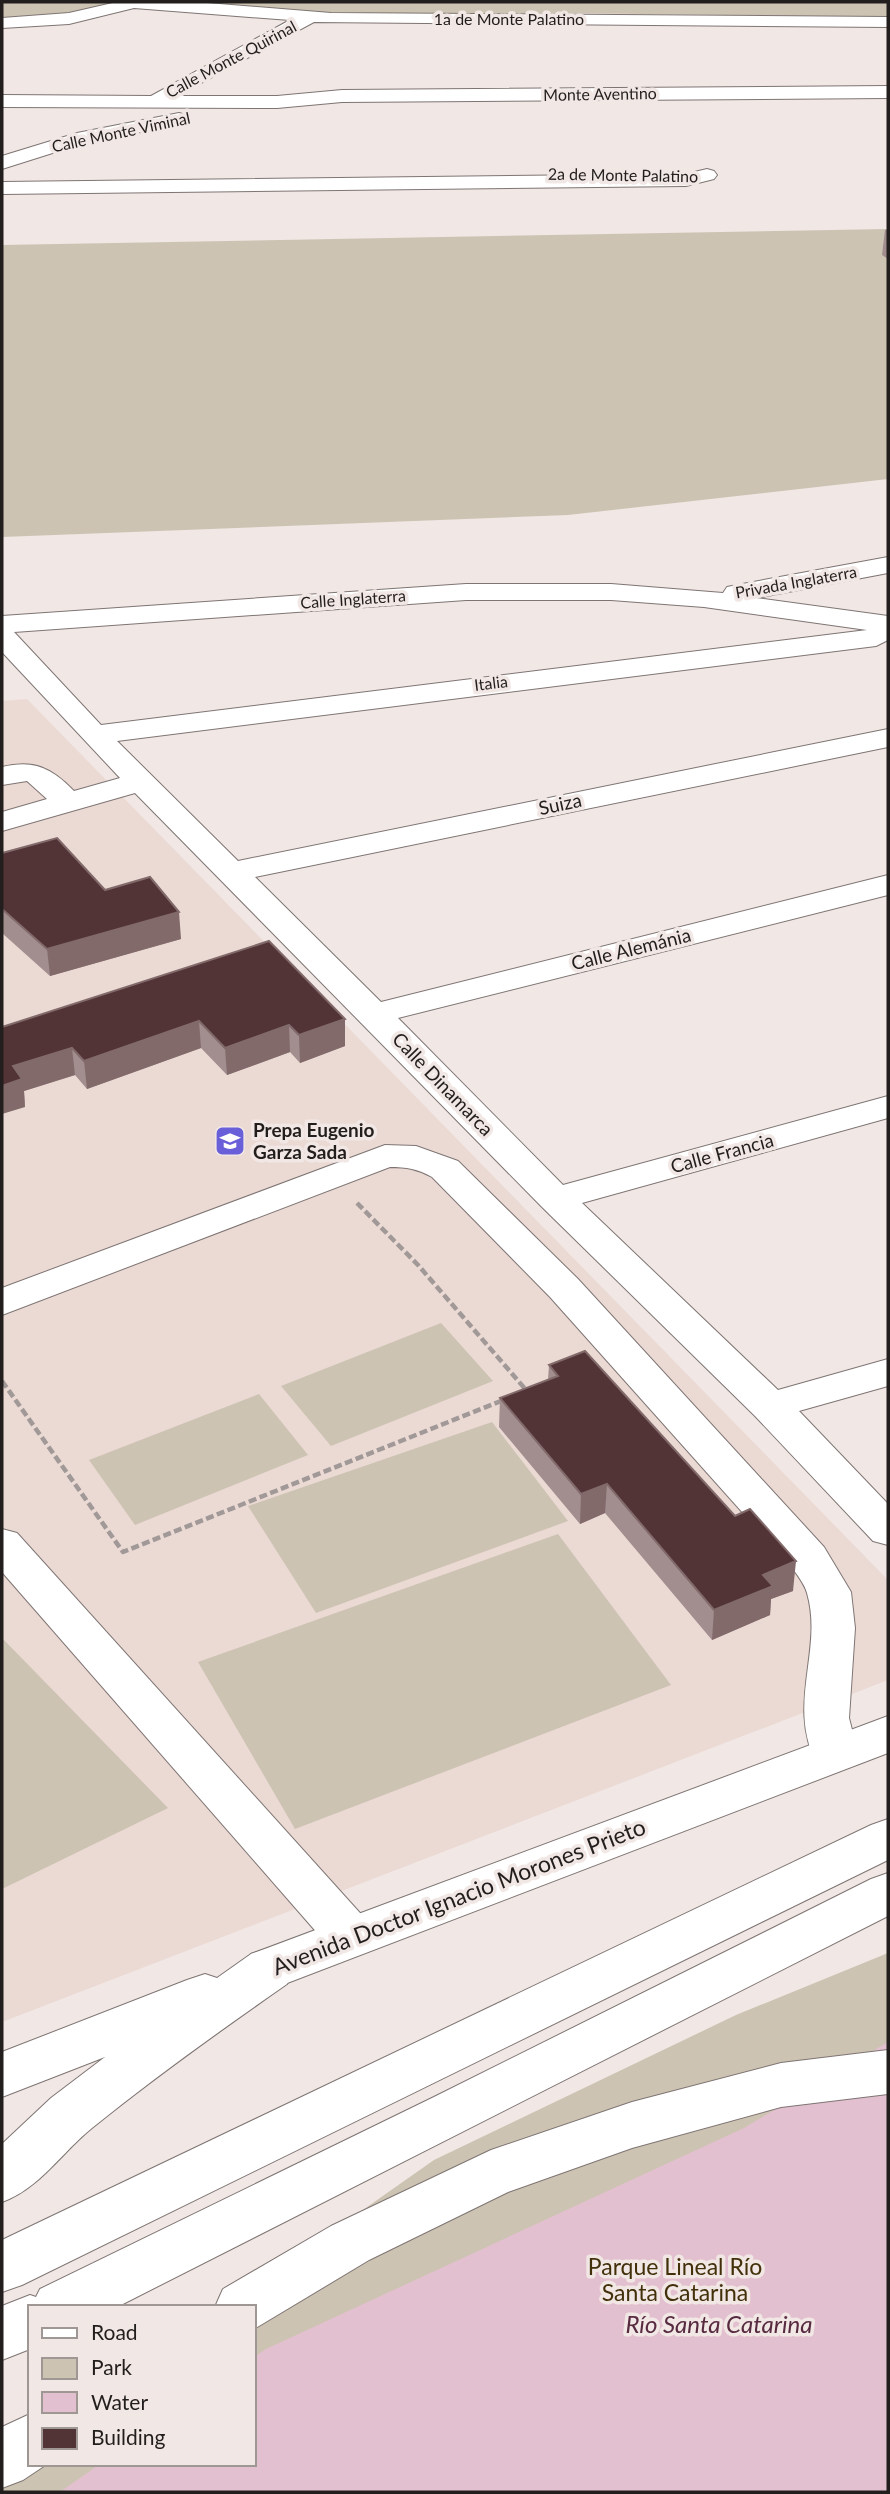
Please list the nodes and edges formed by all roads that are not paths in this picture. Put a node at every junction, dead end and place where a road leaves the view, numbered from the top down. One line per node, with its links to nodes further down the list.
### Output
1 (132, 2): 2 (main road, 1a de Monte Palatino); 4 (main road)
2 (310, 17): 3 (main road, 1a de Monte Palatino); 9 (main road, Calle Monte Quirinal)
3 (888, 22)
4 (2, 23)
5 (888, 92): 7 (main road, Monte Aventino)
6 (888, 98): 7 (main road, Monte Aventino)
7 (313, 100): 10 (main road, Monte Aventino)
8 (2, 101): 9 (main road)
9 (152, 101): 11 (main road)
10 (277, 102): 11 (main road, Calle Monte Viminal)
11 (207, 107): 12 (main road, Calle Monte Viminal)
12 (2, 163)
13 (2, 178): 14 (main road, 2a de Monte Palatino)
14 (2, 188)
15 (888, 565): 16 (main road, Privada Inglaterra)
16 (704, 600): 17 (main road, Calle Inglaterra); 18 (main road)
17 (2, 624)
18 (888, 624)
19 (2, 635): 21 (main road, Calle Dinamarca)
20 (888, 635): 21 (main road, Italia)
21 (94, 735): 24 (main road, Calle Dinamarca)
22 (888, 738): 27 (main road, Suiza)
23 (2, 776): 25 (main road)
24 (141, 782): 25 (main road); 27 (main road, Calle Dinamarca)
25 (68, 803): 26 (main road)
26 (2, 822)
27 (231, 872): 29 (main road, Calle Dinamarca)
28 (888, 885): 29 (main road, Calle Alemánia)
29 (374, 1014): 31 (main road, Calle Dinamarca)
30 (888, 1107): 31 (main road, Calle Francia)
31 (555, 1199): 34 (main road, Calle Dinamarca)
32 (2, 1301): 38 (main road)
33 (888, 1372): 34 (main road)
34 (770, 1406): 35 (main road, Calle Dinamarca)
35 (888, 1530)
36 (2, 1544): 41 (main road)
37 (888, 1734): 38 (main road, Avenida Doctor Ignacio Morones Prieto)
38 (835, 1753): 41 (main road, Avenida Doctor Ignacio Morones Prieto)
39 (888, 1838): 46 (main road)
40 (888, 1893): 47 (main road)
41 (351, 1937): 42 (main road, Avenida Doctor Ignacio Morones Prieto)
42 (269, 1969): 44 (main road); 45 (main road, Avenida Doctor Ignacio Morones Prieto)
43 (888, 2072): 48 (main road)
44 (2, 2075)
45 (2, 2178)
46 (2, 2267)
47 (64, 2305)
48 (246, 2305)
49 (28, 2322): 50 (main road)
50 (2, 2334)
51 (28, 2443): 52 (main road)
52 (2, 2460)

